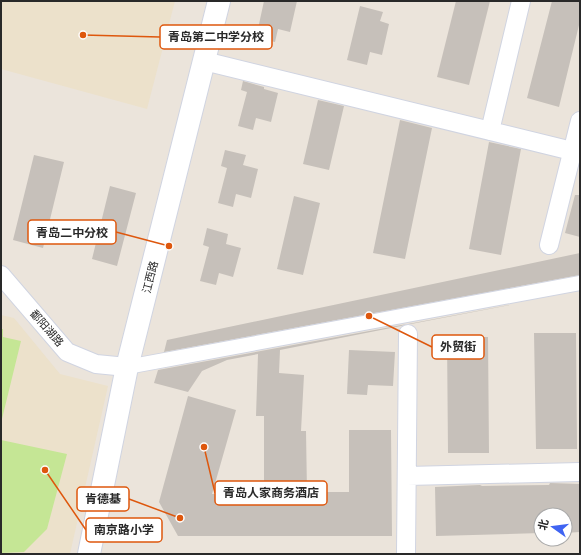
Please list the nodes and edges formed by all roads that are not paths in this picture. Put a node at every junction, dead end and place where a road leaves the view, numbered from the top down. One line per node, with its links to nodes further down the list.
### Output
1 (219, 1): 3 (main road, 江西路)
2 (521, 1): 5 (street)
3 (204, 61): 5 (street); 11 (main road, 江西路)
4 (580, 121): 6 (street)
5 (490, 131): 6 (street)
6 (572, 151): 7 (street)
7 (549, 245)
8 (1, 275): 11 (street, 鄱阳湖路)
9 (580, 283): 11 (street)
10 (408, 334): 13 (street)
11 (127, 367): 14 (main road, 江西路)
12 (580, 472): 13 (street)
13 (407, 476): 15 (street)
14 (89, 554)
15 (406, 554)

